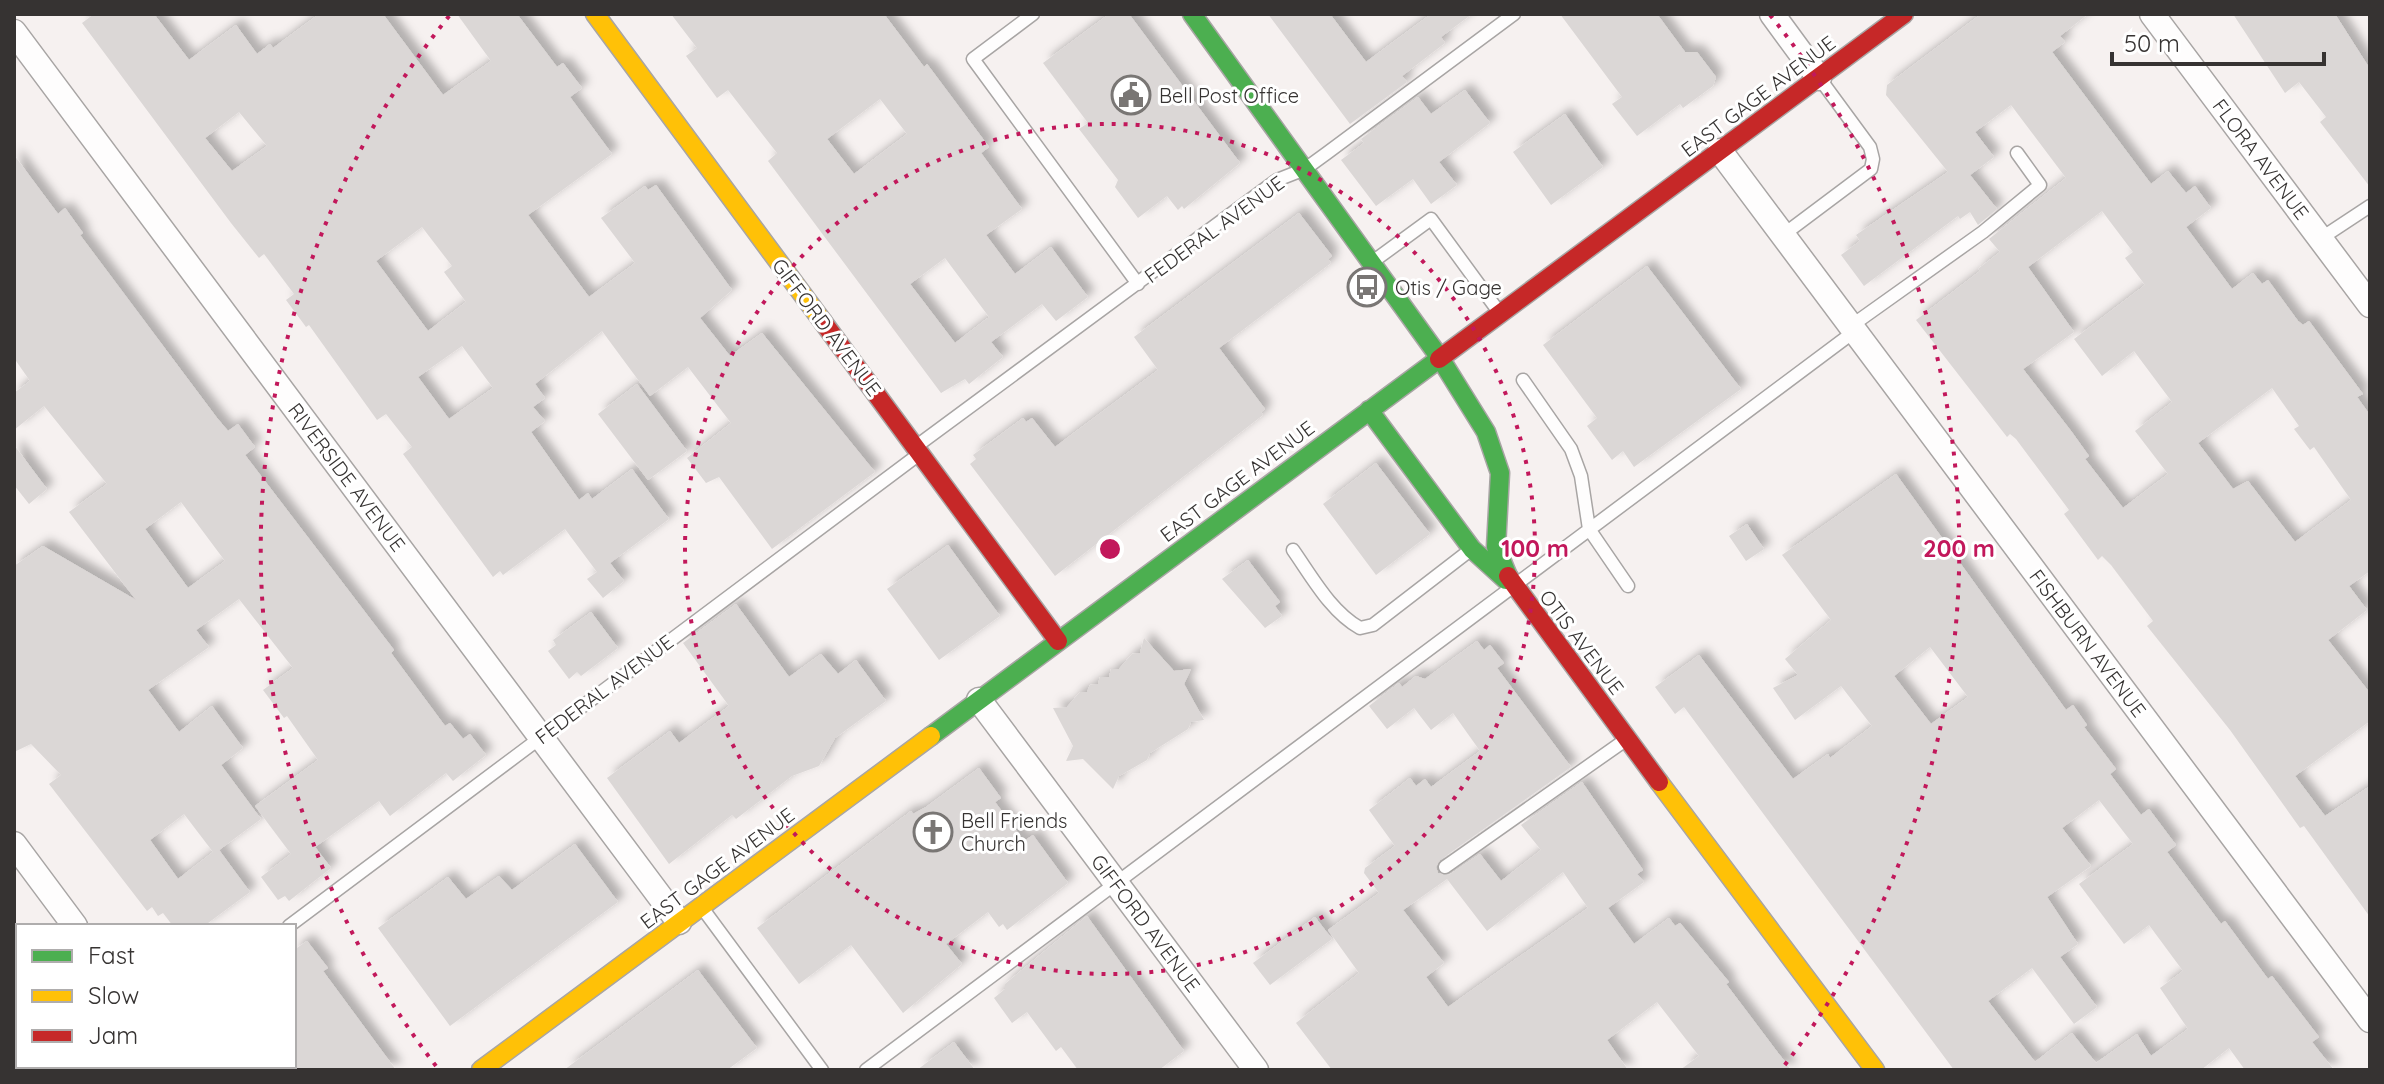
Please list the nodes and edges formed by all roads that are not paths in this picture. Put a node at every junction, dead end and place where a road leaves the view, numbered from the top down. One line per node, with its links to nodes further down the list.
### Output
1 (595, 14): 24 (street, GIFFORD AVENUE)
2 (1033, 14): 17 (lane)
3 (1192, 14): 12 (street, OTIS AVENUE)
4 (1514, 14): 12 (lane, FEDERAL AVENUE)
5 (1772, 14): 9 (street)
6 (1904, 14): 9 (street, EAST GAGE AVENUE)
7 (2152, 14): 15 (street, FLORA AVENUE)
8 (14, 32): 32 (street, RIVERSIDE AVENUE)
9 (1819, 78): 10 (street, EAST GAGE AVENUE); 14 (lane)
10 (1720, 151): 14 (street, FISHBURN AVENUE); 19 (street, EAST GAGE AVENUE)
11 (2017, 153): 20 (lane)
12 (1305, 169): 16 (street, OTIS AVENUE); 17 (lane, FEDERAL AVENUE)
13 (2370, 206): 15 (lane)
14 (1783, 235): 20 (street, FISHBURN AVENUE)
15 (2320, 239): 18 (street, FLORA AVENUE)
16 (1372, 262): 19 (lane); 21 (street, OTIS AVENUE)
17 (1138, 284): 24 (lane, FEDERAL AVENUE)
18 (2370, 305)
19 (1500, 314): 21 (street, EAST GAGE AVENUE)
20 (1853, 329): 25 (lane); 41 (street, FISHBURN AVENUE)
21 (1440, 358): 23 (street, EAST GAGE AVENUE); 28 (street, OTIS AVENUE)
22 (1523, 380): 25 (lane)
23 (1369, 410): 26 (street); 30 (street, EAST GAGE AVENUE)
24 (918, 450): 30 (street, GIFFORD AVENUE); 32 (lane, FEDERAL AVENUE)
25 (1589, 529): 28 (lane); 29 (lane)
26 (1472, 549): 27 (lane); 28 (street)
27 (1293, 550)
28 (1512, 586): 33 (street, OTIS AVENUE); 36 (lane)
29 (1628, 586)
30 (1058, 641): 31 (street, EAST GAGE AVENUE)
31 (979, 700): 36 (street, GIFFORD AVENUE); 37 (street, EAST GAGE AVENUE)
32 (541, 736): 38 (street, RIVERSIDE AVENUE); 40 (lane, FEDERAL AVENUE)
33 (1627, 739): 35 (lane); 46 (street, OTIS AVENUE)
34 (14, 844): 39 (street)
35 (1445, 867)
36 (1117, 884): 42 (street, GIFFORD AVENUE); 45 (lane)
37 (701, 907): 38 (street, EAST GAGE AVENUE); 44 (lane)
38 (679, 922): 43 (street, EAST GAGE AVENUE)
39 (74, 924)
40 (292, 924)
41 (2370, 1020)
42 (1245, 1066)
43 (481, 1070)
44 (822, 1070)
45 (866, 1070)
46 (1875, 1070)

